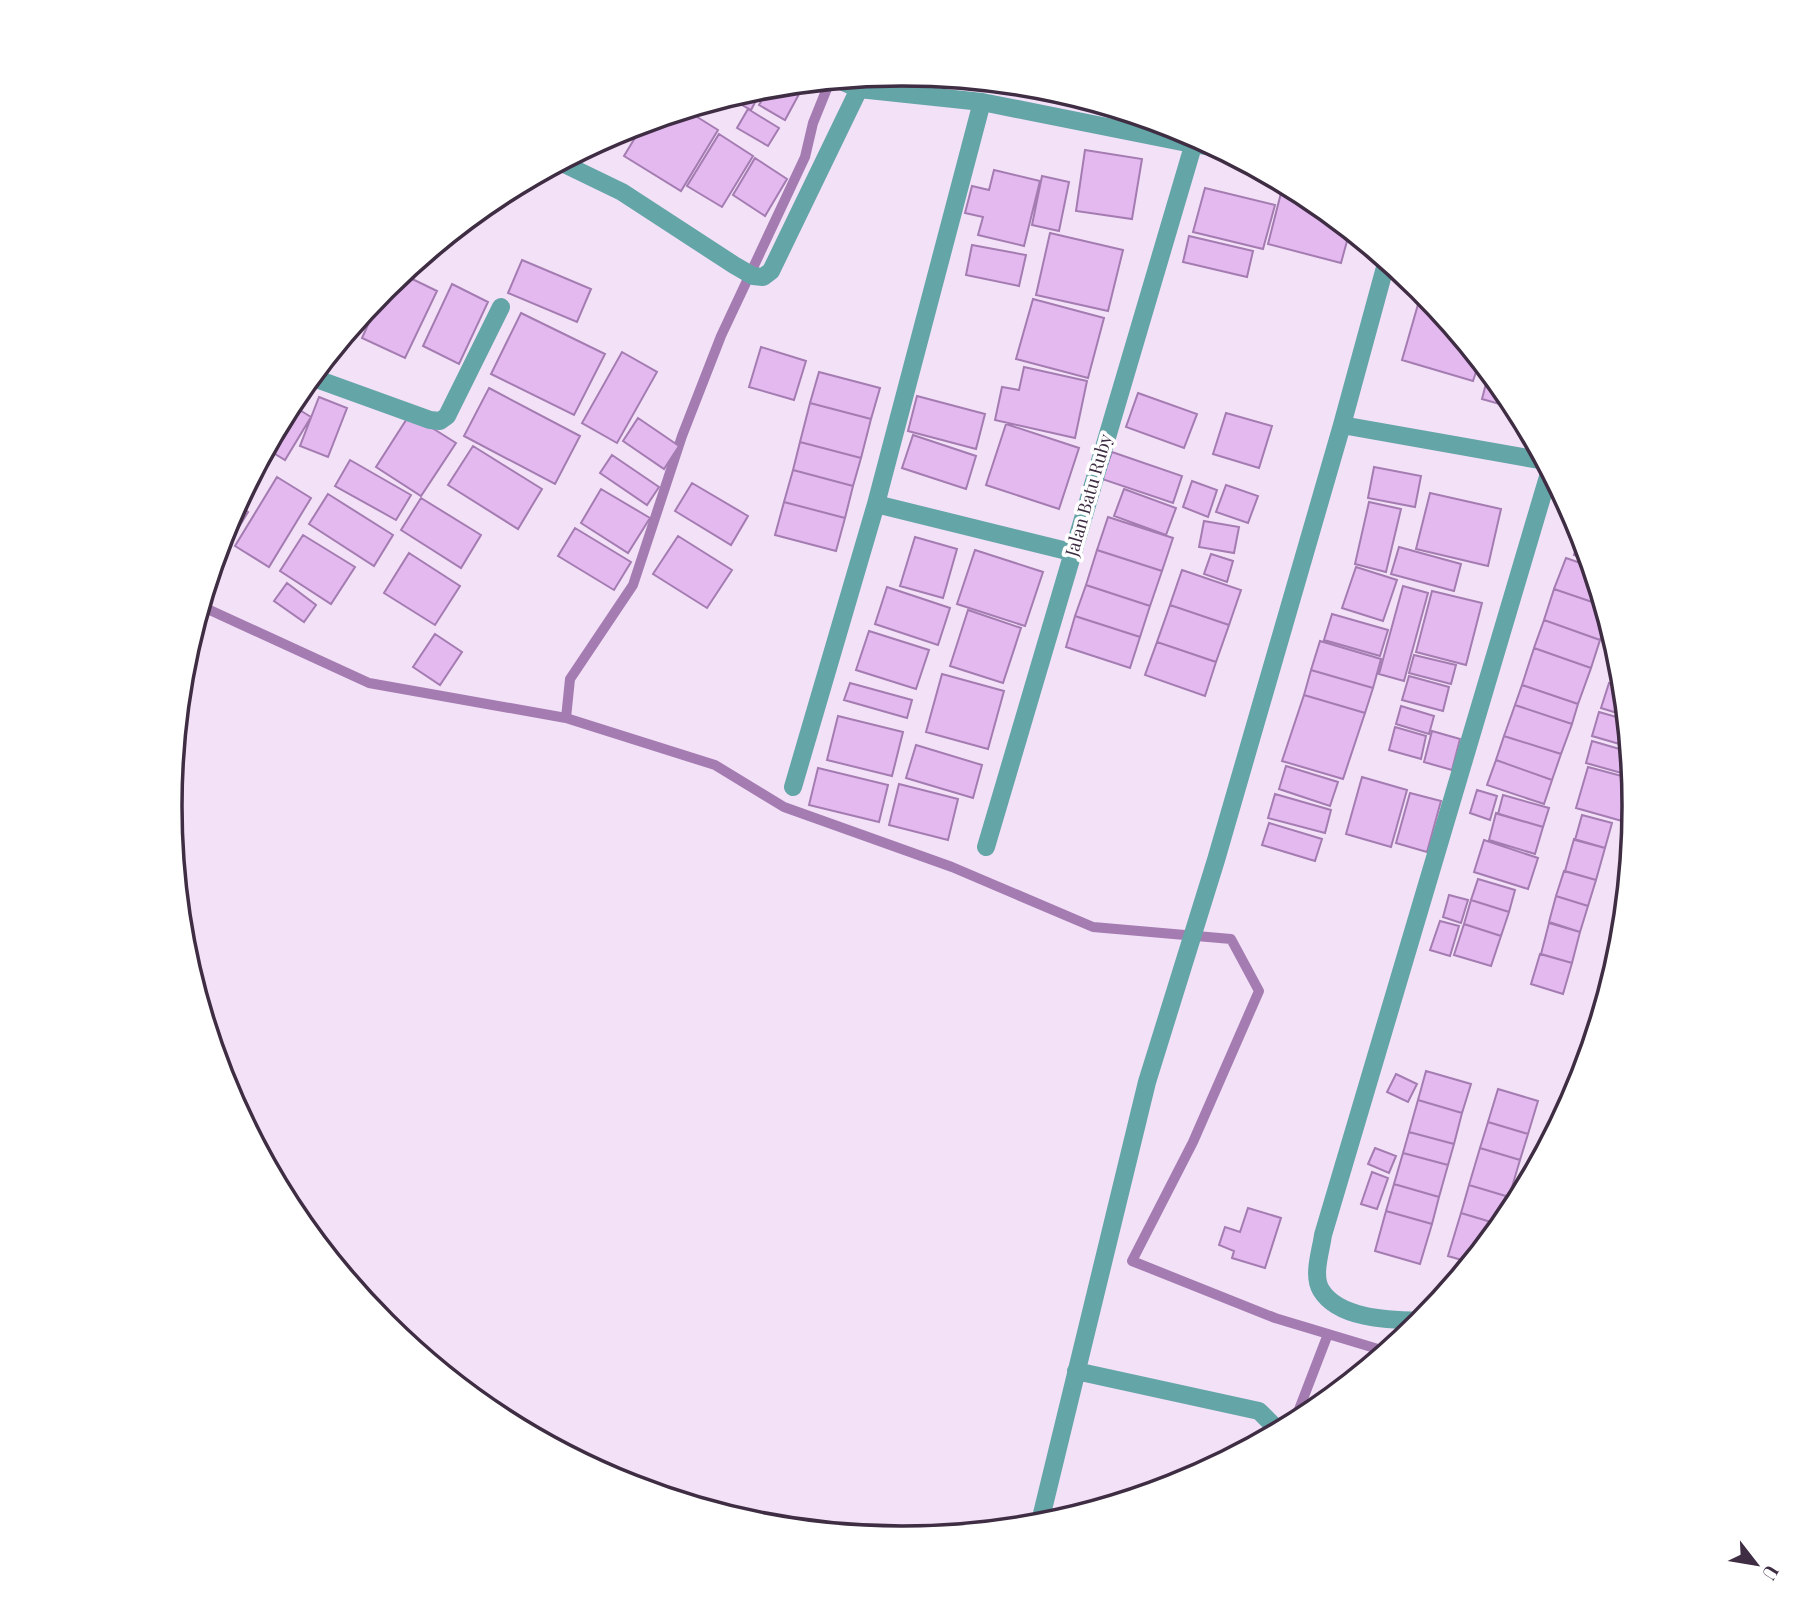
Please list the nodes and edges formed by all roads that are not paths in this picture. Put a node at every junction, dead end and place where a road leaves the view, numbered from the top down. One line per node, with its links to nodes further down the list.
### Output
1 (873, 87): 3 (street)
2 (845, 88): 6 (street)
3 (982, 102): 4 (street); 13 (street)
4 (1159, 134)
5 (1192, 147): 14 (street, Jalan Batu Ruby)
6 (571, 167)
7 (1384, 271): 10 (street)
8 (500, 307): 9 (street)
9 (322, 381)
10 (1342, 425): 11 (street); 18 (street)
11 (1534, 459)
12 (1546, 483): 17 (street)
13 (876, 504): 14 (street); 15 (street)
14 (1071, 552): 16 (street, Jalan Batu Ruby)
15 (793, 787)
16 (986, 847)
17 (1407, 1321)
18 (1076, 1371): 19 (street); 20 (street)
19 (1273, 1425)
20 (1042, 1513)

